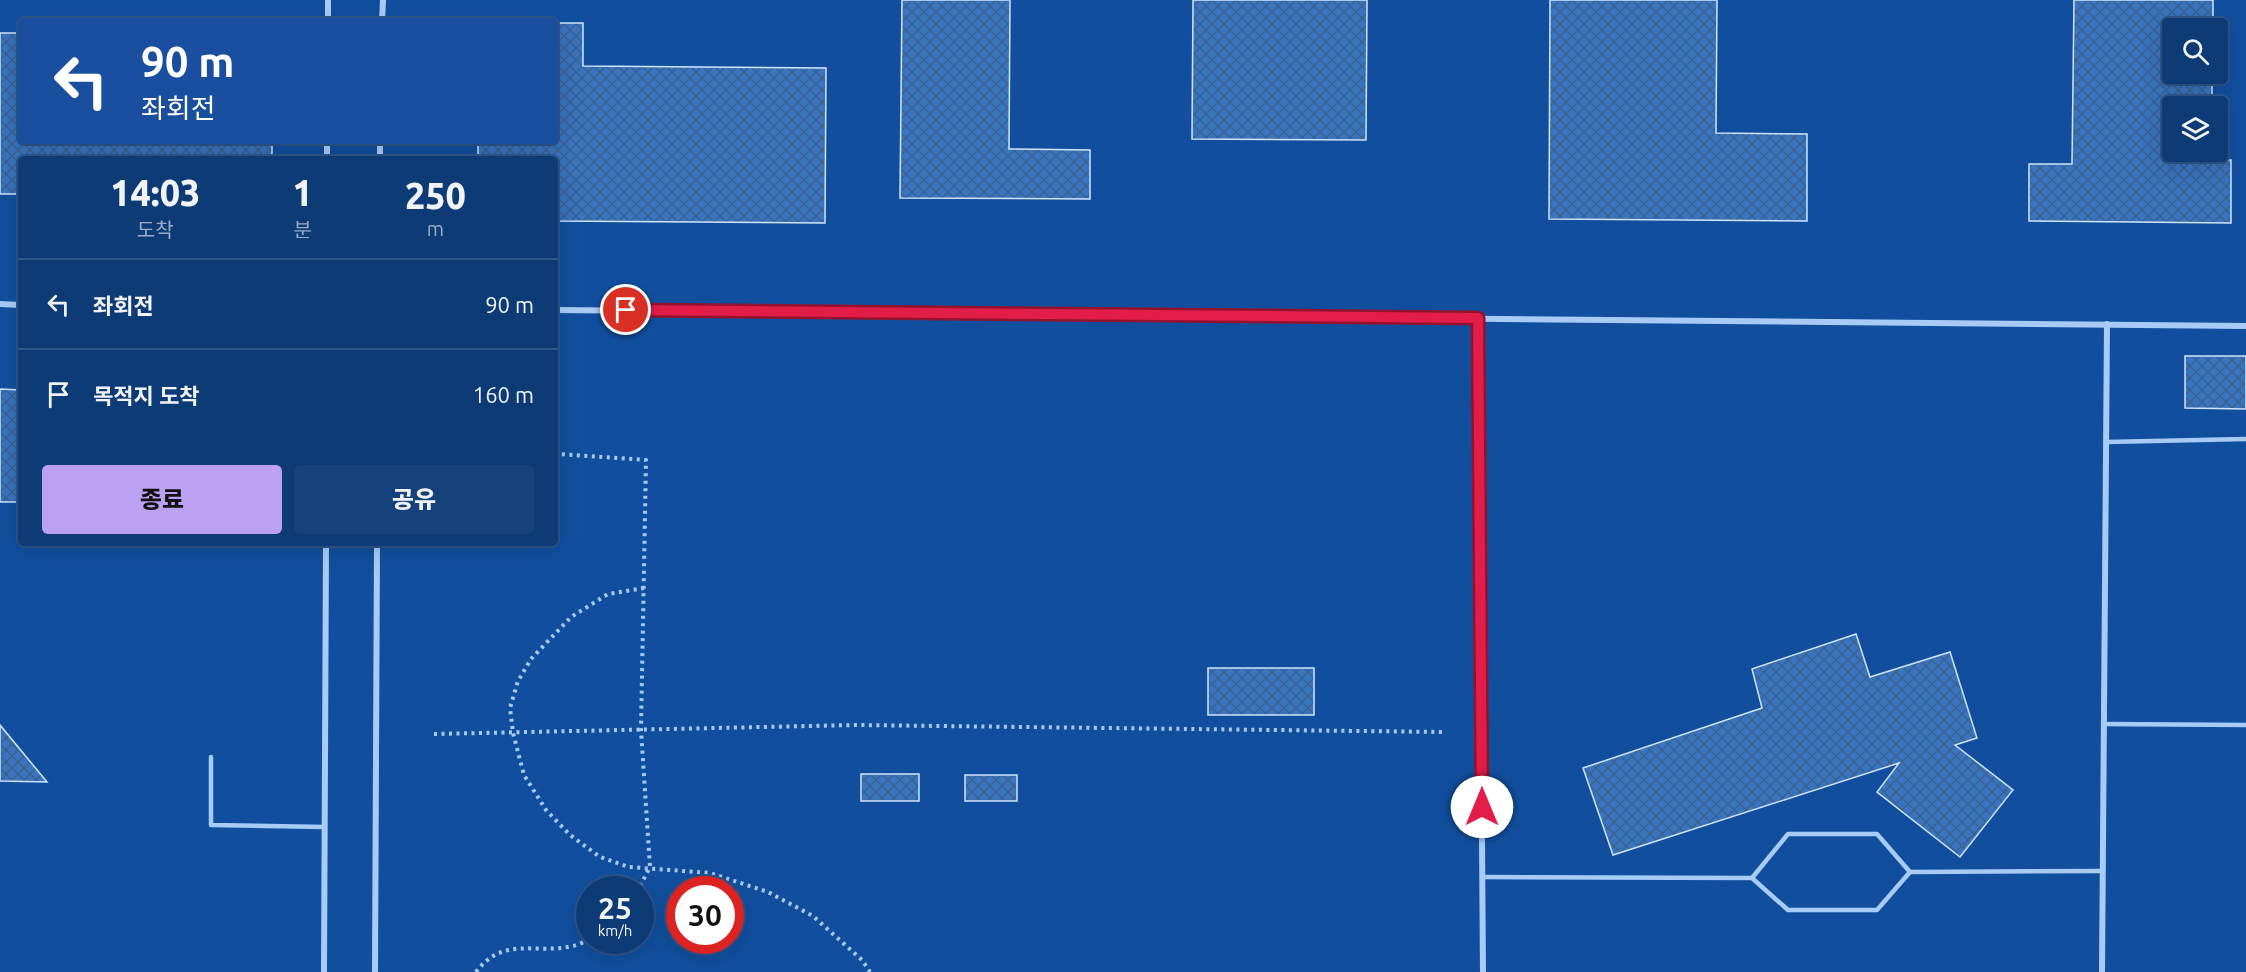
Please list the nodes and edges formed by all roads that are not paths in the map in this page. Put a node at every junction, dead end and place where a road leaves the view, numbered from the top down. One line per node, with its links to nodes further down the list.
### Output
1 (328, 0): 3 (street)
2 (383, 0): 4 (street)
3 (327, 18)
4 (382, 18)
5 (0, 304): 6 (street)
6 (18, 305)
7 (558, 310): 8 (street)
8 (1478, 318): 9 (street); 21 (street)
9 (2107, 324): 10 (street); 12 (street)
10 (2246, 326)
11 (2246, 440): 12 (lane)
12 (2106, 442): 15 (street)
13 (326, 546): 18 (street)
14 (377, 546): 24 (street)
15 (2103, 724): 16 (lane); 19 (street)
16 (2246, 725)
17 (211, 757): 18 (lane)
18 (325, 827): 23 (street)
19 (2102, 871): 20 (lane); 26 (street)
20 (1910, 872): 22 (lane); 22 (lane)
21 (1483, 876): 22 (lane); 25 (street)
22 (1752, 878)
23 (324, 972)
24 (375, 972)
25 (1483, 972)
26 (2102, 972)

